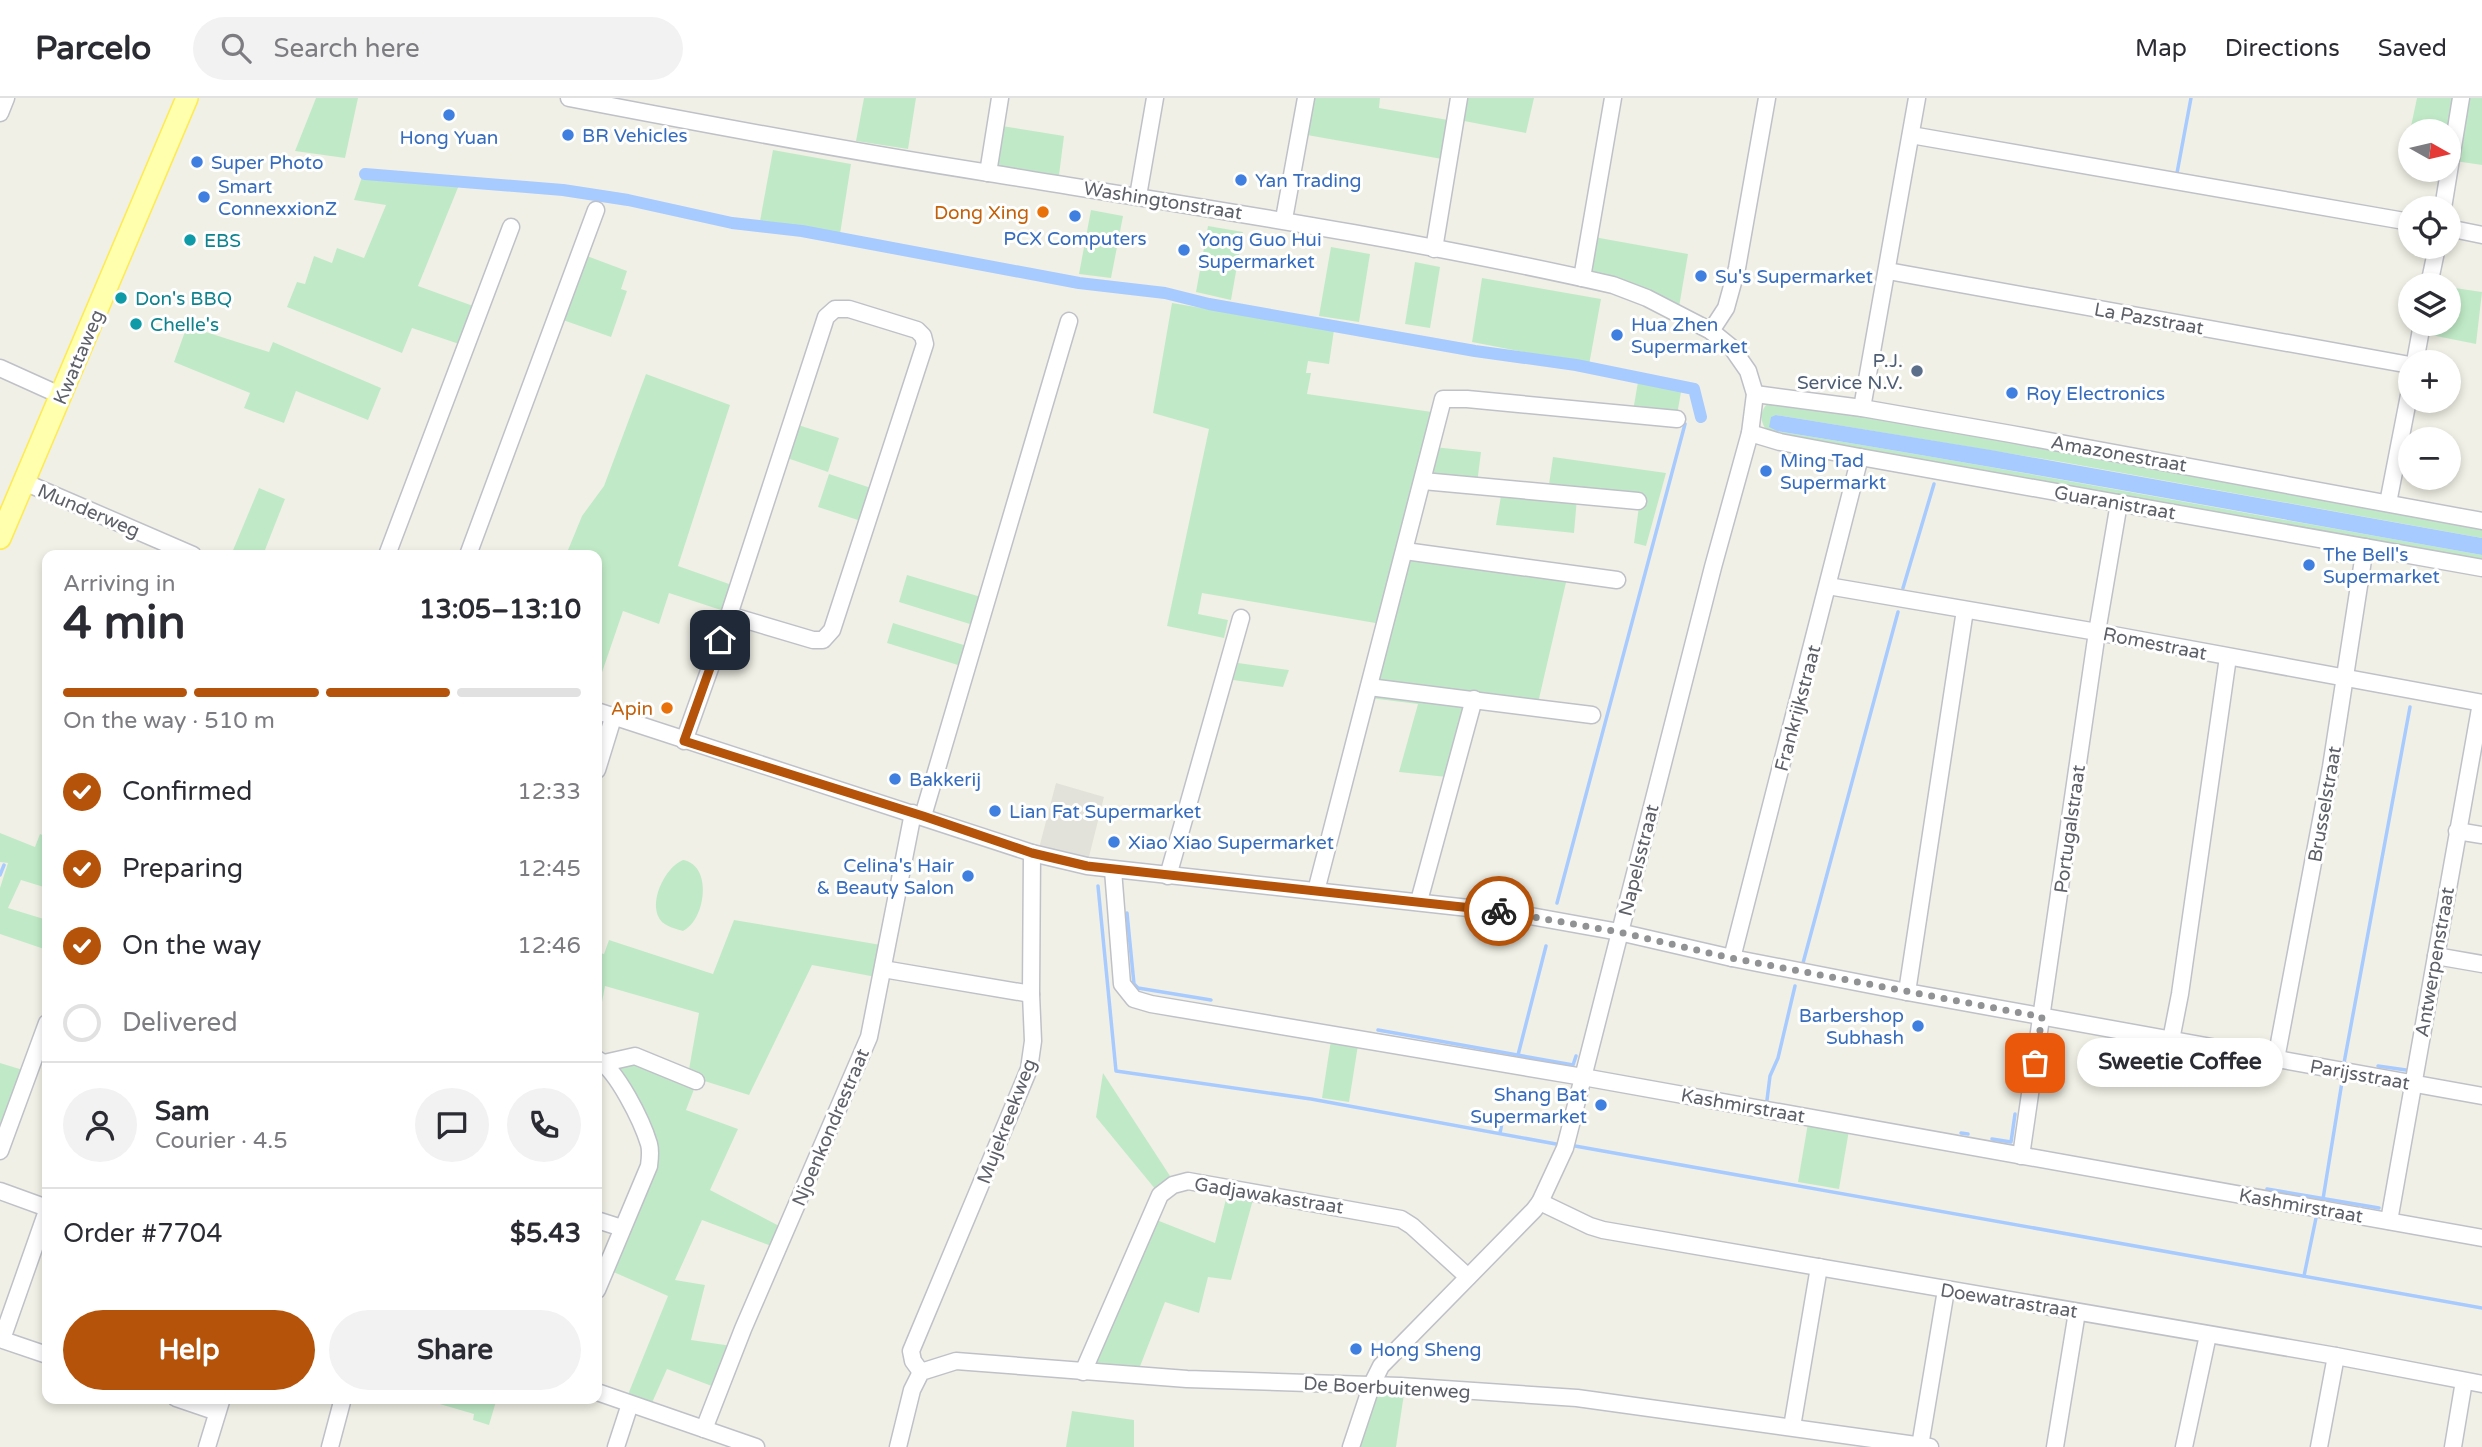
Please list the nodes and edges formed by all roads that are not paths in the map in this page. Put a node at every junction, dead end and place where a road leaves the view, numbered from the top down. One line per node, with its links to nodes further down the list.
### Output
1 (6, 98): 12 (street)
2 (187, 98): 31 (main road, Kwattaweg)
3 (569, 98): 14 (street, Washingtonstraat)
4 (1000, 98): 14 (street)
5 (1155, 98): 15 (street)
6 (1306, 98): 18 (street)
7 (1459, 98): 23 (street)
8 (1613, 98): 25 (street)
9 (1767, 98): 27 (street)
10 (1917, 98): 13 (street)
11 (2461, 98): 16 (street)
12 (0, 113)
13 (1911, 135): 19 (street); 24 (street)
14 (988, 173): 15 (street, Washingtonstraat)
15 (1138, 196): 18 (street, Washingtonstraat)
16 (2445, 196)
17 (596, 210): 47 (street)
18 (1284, 219): 23 (street, Washingtonstraat)
19 (2398, 220)
20 (511, 227): 46 (street)
21 (2461, 231): 22 (street)
22 (2482, 235)
23 (1434, 249): 25 (street, Washingtonstraat)
24 (1888, 271): 28 (street, La Pazstraat); 32 (street)
25 (1582, 278): 27 (street, Washingtonstraat)
26 (1069, 321): 66 (street, Njoenkondrestraat)
27 (1711, 331): 30 (street, Washingtonstraat)
28 (2398, 363)
29 (0, 368): 31 (street)
30 (1755, 394): 32 (street, Amazonestraat); 35 (street, Napelsstraat)
31 (62, 396): 38 (main road, Kwattaweg)
32 (1862, 408): 41 (street, Amazonestraat)
33 (2406, 413): 41 (street)
34 (1677, 419): 37 (street)
35 (1750, 433): 36 (street, Guaranistraat); 74 (street, Napelsstraat)
36 (1860, 457): 40 (street, Guaranistraat); 51 (street, Frankrijkstraat)
37 (1423, 481): 39 (street); 48 (street)
38 (24, 482): 43 (main road, Kwattaweg); 45 (street, Munderweg)
39 (1638, 501)
40 (2119, 503): 44 (street, Guaranistraat); 55 (street, Portugalstraat)
41 (2388, 503): 42 (street, Amazonestraat)
42 (2482, 521)
43 (0, 538)
44 (2365, 547): 49 (street, Guaranistraat); 57 (street, Brusselstraat)
45 (168, 550)
46 (389, 550)
47 (470, 550)
48 (1405, 551): 50 (street); 58 (street)
49 (2482, 568)
50 (1617, 580)
51 (1828, 586): 52 (street, Romestraat); 76 (street, Frankrijkstraat)
52 (1965, 610): 55 (street, Romestraat); 79 (street)
53 (729, 615): 53 (street); 64 (street)
54 (1241, 618): 71 (street)
55 (2097, 632): 56 (street, Romestraat); 81 (street, Portugalstraat)
56 (2228, 657): 57 (street, Romestraat); 83 (street)
57 (2345, 677): 60 (street, Romestraat); 84 (street, Brusselstraat)
58 (1369, 687): 59 (street); 72 (street)
59 (1474, 699): 62 (street); 73 (street)
60 (2481, 703): 67 (street, Antwerpenstraat)
61 (602, 713): 63 (street)
62 (1592, 715)
63 (614, 718): 64 (street); 65 (street)
64 (684, 741): 66 (street)
65 (602, 755)
66 (918, 814): 69 (street); 78 (street, Njoenkondrestraat)
67 (2457, 831): 68 (street); 75 (street, Antwerpenstraat)
68 (2482, 835)
69 (1032, 853): 70 (street); 80 (street, Mujekreekweg)
70 (1113, 870): 71 (street); 87 (street, Kashmirstraat)
71 (1168, 876): 72 (street)
72 (1316, 891): 73 (street)
73 (1419, 901): 74 (street)
74 (1619, 932): 76 (street, Parijsstraat); 87 (street, Napelsstraat)
75 (2436, 956): 77 (street); 89 (street, Antwerpenstraat)
76 (1731, 958): 79 (street, Parijsstraat)
77 (2482, 964)
78 (883, 969): 80 (street); 120 (street, Njoenkondrestraat)
79 (1907, 992): 81 (street, Parijsstraat)
80 (1031, 994): 110 (street, Mujekreekweg)
81 (2042, 1017): 83 (street, Parijsstraat); 92 (street, Portugalstraat)
82 (42, 1037): 91 (street)
83 (2171, 1040): 84 (street, Parijsstraat)
84 (2276, 1059): 89 (street, Parijsstraat)
85 (602, 1061): 88 (street)
86 (602, 1062): 99 (street)
87 (1583, 1077): 92 (street, Kashmirstraat); 94 (street, Napelsstraat)
88 (696, 1081)
89 (2413, 1083): 90 (street, Parijsstraat); 96 (street, Antwerpenstraat)
90 (2482, 1096)
91 (0, 1152)
92 (2021, 1156): 96 (street, Kashmirstraat)
93 (0, 1191): 95 (street)
94 (1540, 1202): 101 (street, Doewatrastraat); 102 (street, Napelsstraat)
95 (42, 1208)
96 (2389, 1221): 100 (street, Kashmirstraat)
97 (602, 1222): 99 (street)
98 (42, 1224): 107 (street)
99 (622, 1228): 103 (street)
100 (2482, 1238)
101 (1819, 1267): 104 (street, Doewatrastraat); 119 (street)
102 (1468, 1277): 111 (street, Gadjawakastraat); 113 (street, Napelsstraat)
103 (602, 1278)
104 (1946, 1290): 105 (street, Doewatrastraat); 128 (street)
105 (2077, 1312): 106 (street, Doewatrastraat); 129 (street)
106 (2208, 1335): 109 (street, Doewatrastraat); 130 (street)
107 (1, 1339): 108 (street)
108 (42, 1353)
109 (2336, 1356): 112 (street, Doewatrastraat); 131 (street)
110 (921, 1372): 111 (street, De Boerbuitenweg); 126 (street)
111 (1083, 1372): 113 (street, De Boerbuitenweg)
112 (2464, 1381): 114 (street, Doewatrastraat); 132 (street)
113 (1372, 1384): 119 (street, De Boerbuitenweg); 127 (street, Napelsstraat)
114 (2482, 1384)
115 (602, 1394): 117 (street)
116 (341, 1404): 123 (street)
117 (630, 1404): 120 (street); 124 (street)
118 (219, 1405): 122 (street)
119 (1792, 1427): 128 (street, De Boerbuitenweg)
120 (704, 1429): 121 (street)
121 (738, 1444): 125 (street)
122 (207, 1447)
123 (330, 1447)
124 (616, 1447)
125 (757, 1447)
126 (898, 1447)
127 (1351, 1447)
128 (1925, 1447)
129 (2055, 1447)
130 (2184, 1447)
131 (2319, 1447)
132 (2453, 1447)

